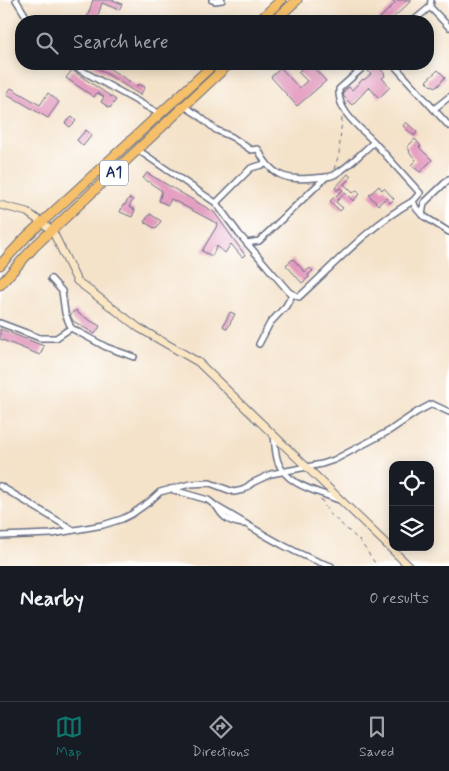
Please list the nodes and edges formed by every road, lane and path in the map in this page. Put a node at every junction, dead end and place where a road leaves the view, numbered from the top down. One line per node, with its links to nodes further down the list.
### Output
1 (16, 0): 8 (street)
2 (212, 0): 3 (street)
3 (222, 0)
4 (281, 0): 9 (highway)
5 (297, 0): 10 (highway)
6 (431, 0): 7 (street)
7 (430, 7): 11 (street); 12 (street)
8 (26, 15)
9 (265, 15)
10 (281, 15)
11 (420, 15)
12 (449, 27)
13 (81, 70): 22 (street)
14 (208, 70): 22 (highway, A1)
15 (223, 70): 19 (highway, A1)
16 (361, 70): 20 (street)
17 (398, 70): 21 (street)
18 (449, 97): 21 (street)
19 (184, 106): 25 (highway, A1); 26 (street)
20 (342, 108): 24 (street); 27 (path)
21 (434, 109): 23 (street)
22 (160, 114): 34 (highway, A1)
23 (449, 126)
24 (374, 142): 27 (street); 30 (street)
25 (138, 150): 31 (street); 35 (highway, A1)
26 (265, 164): 28 (street); 31 (street)
27 (333, 176): 28 (street)
28 (326, 177): 37 (street)
29 (449, 179): 33 (street)
30 (413, 201): 33 (street); 41 (street)
31 (216, 203): 37 (street)
32 (0, 205): 34 (main road)
33 (422, 215): 36 (street)
34 (42, 222): 35 (main road); 38 (highway, A1)
35 (52, 230): 40 (highway, A1); 47 (main road)
36 (449, 232)
37 (247, 243): 41 (street)
38 (0, 265)
39 (51, 279): 43 (street)
40 (0, 285)
41 (292, 295): 44 (street)
42 (0, 323): 43 (street)
43 (71, 328): 45 (street)
44 (259, 344)
45 (134, 357)
46 (449, 412): 48 (street)
47 (274, 435): 48 (main road); 49 (street)
48 (306, 467): 49 (street); 53 (main road)
49 (283, 472): 51 (street); 52 (street)
50 (0, 486): 54 (street)
51 (169, 489): 54 (street); 56 (street)
52 (318, 491): 53 (street); 57 (path)
53 (342, 501): 58 (main road)
54 (74, 530): 55 (street)
55 (0, 536)
56 (331, 566)
57 (378, 566)
58 (409, 566)

